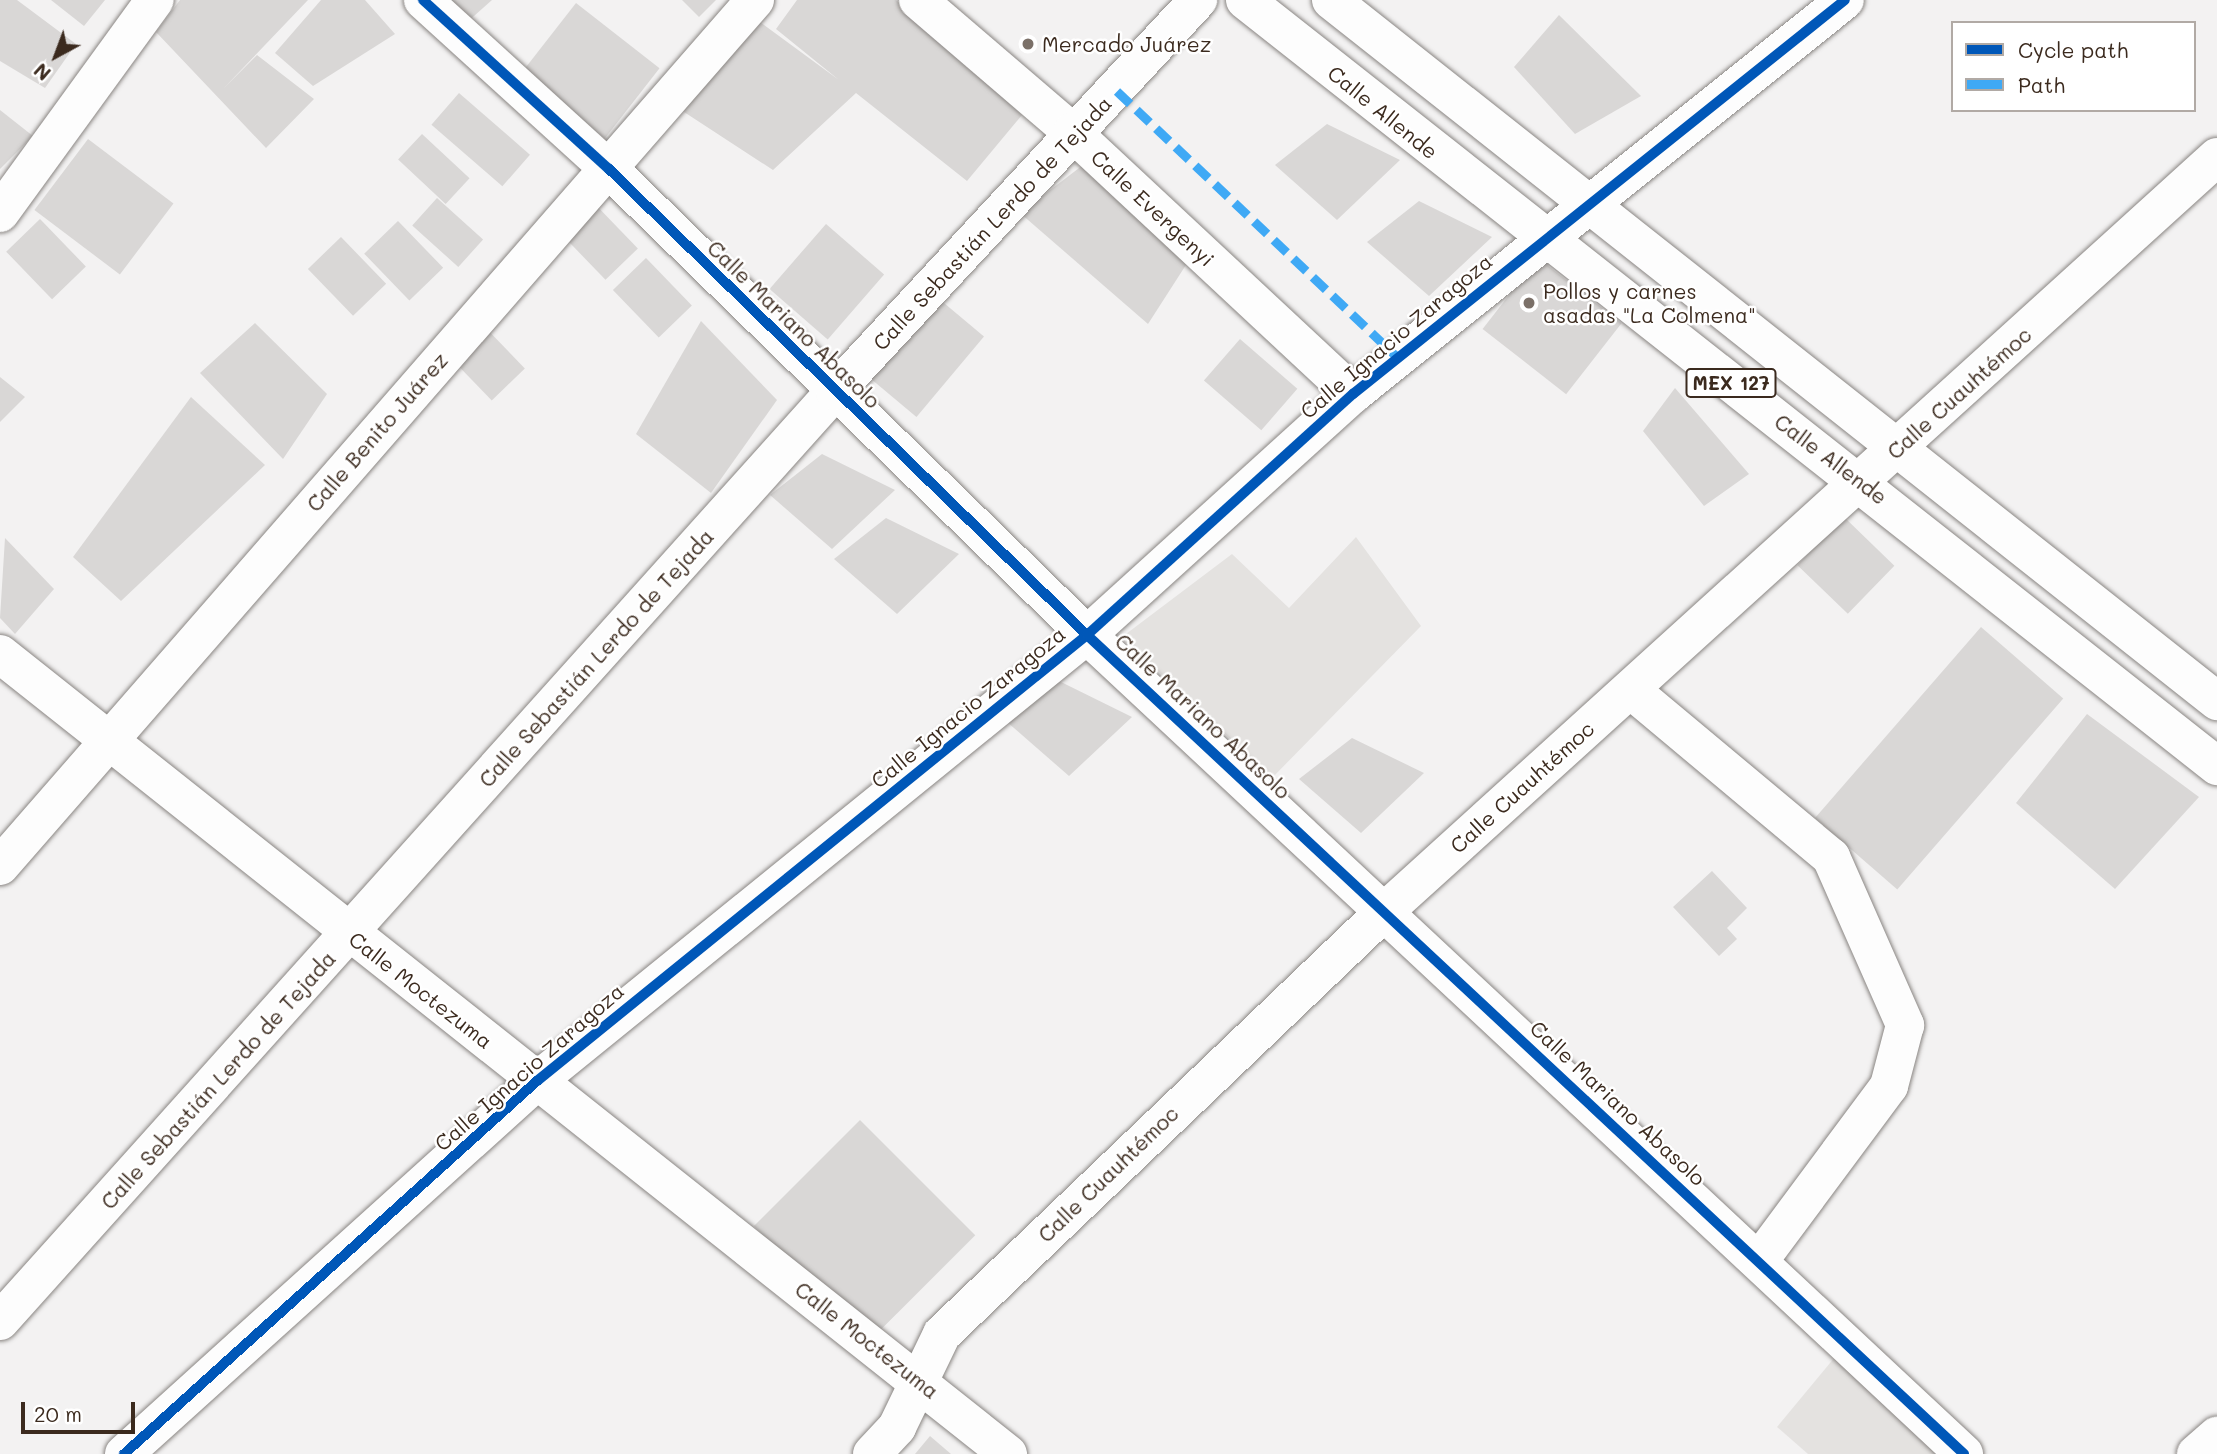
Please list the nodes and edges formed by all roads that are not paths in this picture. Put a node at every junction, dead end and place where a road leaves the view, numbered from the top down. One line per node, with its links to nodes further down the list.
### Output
1 (155, 0): 13 (street)
2 (423, 0): 11 (street, Calle Mariano Abasolo)
3 (755, 0): 11 (street, Calle Benito Juárez)
4 (918, 0): 9 (street, Calle Evergenyi)
5 (1198, 0): 9 (street, Calle Sebastián Lerdo de Tejada)
6 (1245, 0): 14 (street, Calle Allende / MEX 127)
7 (1331, 0): 12 (street, MEX 127)
8 (1845, 0): 12 (street, Calle Ignacio Zaragoza)
9 (1072, 132): 15 (street, Calle Sebastián Lerdo de Tejada); 16 (street, Calle Evergenyi)
10 (2217, 157): 17 (street, Calle Cuauhtémoc)
11 (609, 169): 15 (street, Calle Mariano Abasolo); 23 (street, Calle Benito Juárez)
12 (1587, 204): 14 (street, Calle Ignacio Zaragoza); 17 (street, MEX 127)
13 (0, 213)
14 (1541, 239): 16 (street, Calle Ignacio Zaragoza); 18 (street, Calle Allende / MEX 127)
15 (835, 391): 19 (street, Calle Mariano Abasolo); 27 (street, Calle Sebastián Lerdo de Tejada)
16 (1353, 394): 19 (street, Calle Ignacio Zaragoza)
17 (1901, 447): 18 (street, Calle Cuauhtémoc); 22 (street, MEX 127)
18 (1861, 481): 21 (street, Calle Cuauhtémoc); 24 (street, Calle Allende / MEX 127)
19 (1087, 635): 26 (street, Calle Mariano Abasolo); 28 (street, Calle Ignacio Zaragoza)
20 (0, 654): 23 (street, Calle Moctezuma)
21 (1631, 690): 26 (street, Calle Cuauhtémoc); 29 (street)
22 (2217, 701)
23 (107, 738): 25 (street, Calle Benito Juárez); 27 (street, Calle Moctezuma)
24 (2217, 766)
25 (0, 866)
26 (1385, 911): 29 (street, Calle Mariano Abasolo); 31 (street, Calle Cuauhtémoc)
27 (349, 935): 28 (street, Calle Moctezuma); 30 (street, Calle Sebastián Lerdo de Tejada)
28 (537, 1081): 31 (street, Calle Moctezuma); 33 (street, Calle Ignacio Zaragoza)
29 (1759, 1261): 36 (street, Calle Mariano Abasolo)
30 (0, 1321)
31 (919, 1379): 34 (street, Calle Cuauhtémoc); 35 (street, Calle Moctezuma)
32 (2217, 1436): 37 (street)
33 (124, 1454)
34 (872, 1454)
35 (1008, 1454)
36 (1964, 1454)
37 (2196, 1454)

